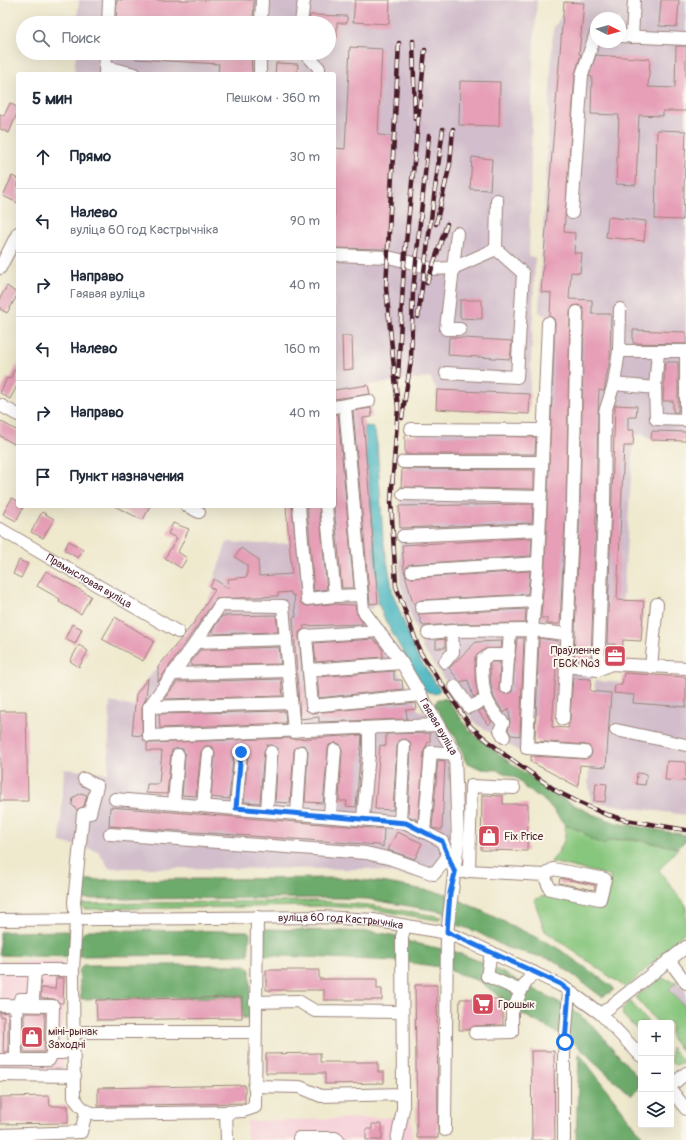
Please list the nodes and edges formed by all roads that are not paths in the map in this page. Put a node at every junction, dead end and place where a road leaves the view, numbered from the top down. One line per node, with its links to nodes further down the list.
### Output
1 (109, 0): 5 (street)
2 (262, 0): 6 (street)
3 (304, 0): 7 (street)
4 (634, 0): 8 (street)
5 (108, 16)
6 (261, 16)
7 (302, 16)
8 (626, 36): 9 (street)
9 (686, 39)
10 (591, 48): 19 (street)
11 (106, 60): 14 (street)
12 (260, 60): 16 (street)
13 (312, 60): 17 (street)
14 (105, 70): 15 (street)
15 (120, 72)
16 (260, 72)
17 (319, 72)
18 (497, 200): 22 (street)
19 (572, 213)
20 (457, 233): 25 (street)
21 (16, 237): 24 (street)
22 (496, 249): 25 (street); 33 (street)
23 (336, 256): 25 (street)
24 (0, 268)
25 (453, 268): 29 (street)
26 (620, 309): 30 (street)
27 (577, 312): 67 (street)
28 (548, 323): 42 (street)
29 (460, 329)
30 (619, 351): 32 (street); 34 (street)
31 (686, 351): 32 (street); 40 (street)
32 (658, 352): 35 (street)
33 (446, 373)
34 (614, 384): 35 (street); 77 (street)
35 (655, 388): 40 (street)
36 (369, 401): 38 (street)
37 (0, 405): 39 (street)
38 (340, 406): 56 (street)
39 (16, 414)
40 (686, 420)
41 (411, 429): 42 (street)
42 (542, 430): 44 (street)
43 (404, 462): 44 (street)
44 (542, 462): 46 (street)
45 (402, 494): 46 (street)
46 (540, 497): 52 (street)
47 (191, 508): 50 (street)
48 (299, 508): 57 (street)
49 (326, 508): 57 (street)
50 (199, 512)
51 (0, 529): 65 (street, Прамысловая вуліца)
52 (539, 530): 53 (street); 54 (street)
53 (403, 536)
54 (538, 563): 55 (street); 58 (street)
55 (412, 571)
56 (362, 595): 57 (street); 62 (street, Гаявая вуліца)
57 (335, 596)
58 (536, 601): 60 (street); 61 (street)
59 (657, 604): 74 (street)
60 (421, 607)
61 (532, 630): 64 (street); 67 (street); 98 (street)
62 (379, 631): 72 (street, Гаявая вуліца); 76 (street)
63 (452, 631): 64 (street); 66 (street); 71 (street)
64 (510, 631): 70 (street)
65 (178, 632)
66 (428, 633)
67 (566, 634): 73 (street)
68 (286, 639): 69 (street); 69 (street); 78 (street)
69 (196, 642): 79 (street)
70 (509, 655): 81 (street); 83 (street)
71 (445, 662)
72 (402, 663): 76 (street); 82 (street, Гаявая вуліца)
73 (566, 666): 77 (street); 86 (street)
74 (651, 667): 75 (street); 77 (street)
75 (686, 668)
76 (309, 670): 82 (street)
77 (598, 670)
78 (288, 671): 79 (street); 84 (street)
79 (172, 674): 85 (street)
80 (455, 687): 83 (street)
81 (506, 687)
82 (421, 695): 87 (street, Гаявая вуліца)
83 (486, 700): 91 (street)
84 (291, 703): 85 (street); 90 (street)
85 (149, 707): 90 (street)
86 (563, 719)
87 (437, 725): 88 (street); 100 (street, Гаявая вуліца)
88 (369, 728): 90 (street); 111 (street)
89 (616, 730): 92 (street)
90 (294, 732)
91 (504, 737)
92 (686, 745)
93 (404, 746): 112 (street)
94 (335, 750): 110 (street)
95 (241, 752): 107 (street)
96 (271, 752): 108 (street)
97 (302, 752): 109 (street)
98 (585, 752)
99 (208, 753): 106 (street)
100 (455, 754): 113 (street); 117 (street, Гаявая вуліца)
101 (178, 756): 105 (street)
102 (84, 778): 121 (street)
103 (514, 788): 116 (street)
104 (115, 799): 105 (street)
105 (174, 804): 106 (street)
106 (203, 806): 107 (street)
107 (236, 808): 108 (street)
108 (267, 811): 109 (street)
109 (297, 813): 110 (street)
110 (330, 815): 111 (street)
111 (363, 818): 112 (street)
112 (400, 822): 113 (street)
113 (424, 832): 115 (street)
114 (110, 834): 115 (street)
115 (448, 856): 117 (street)
116 (469, 872): 117 (street); 118 (street)
117 (455, 873): 123 (street, Гаявая вуліца)
118 (544, 875): 118 (street)
119 (257, 917): 121 (street, вуліца 60 год Кастрычніка); 122 (street, вуліца 60 год Кастрычніка); 135 (street)
120 (0, 920): 121 (street, вуліца 60 год Кастрычніка)
121 (76, 920): 129 (street)
122 (405, 926): 123 (street, вуліца 60 год Кастрычніка); 138 (street)
123 (447, 932): 125 (street, вуліца 60 год Кастрычніка); 158 (street, Гаявая вуліца)
124 (686, 947): 126 (street)
125 (491, 952): 130 (street, вуліца 60 год Кастрычніка); 132 (street)
126 (669, 960): 131 (street); 139 (street)
127 (0, 970): 128 (street)
128 (35, 970): 129 (street); 134 (street)
129 (73, 970): 140 (street)
130 (533, 972): 132 (street); 133 (street, вуліца 60 год Кастрычніка)
131 (686, 983)
132 (521, 991): 142 (street)
133 (569, 991): 139 (street, вуліца 60 год Кастрычніка); 164 (street)
134 (0, 999)
135 (255, 1002): 138 (street); 141 (street)
136 (0, 1005): 137 (street)
137 (16, 1005): 144 (street); 147 (street)
138 (402, 1012): 154 (street)
139 (601, 1014): 145 (street, вуліца 60 год Кастрычніка)
140 (74, 1032): 141 (street); 143 (street)
141 (255, 1032): 152 (street)
142 (475, 1033)
143 (72, 1047): 144 (street); 150 (street)
144 (52, 1052): 147 (street)
145 (638, 1053)
146 (0, 1060): 147 (street)
147 (16, 1060)
148 (686, 1073): 151 (street)
149 (0, 1075): 150 (street)
150 (75, 1076): 156 (street)
151 (674, 1083)
152 (254, 1086): 154 (street); 157 (street)
153 (673, 1092): 155 (street)
154 (403, 1094): 163 (street)
155 (686, 1109)
156 (86, 1112): 157 (street); 159 (street)
157 (226, 1112): 160 (street)
158 (445, 1130)
159 (0, 1135)
160 (227, 1140)
161 (299, 1140): 162 (street)
162 (338, 1140)
163 (397, 1140)
164 (564, 1140)

